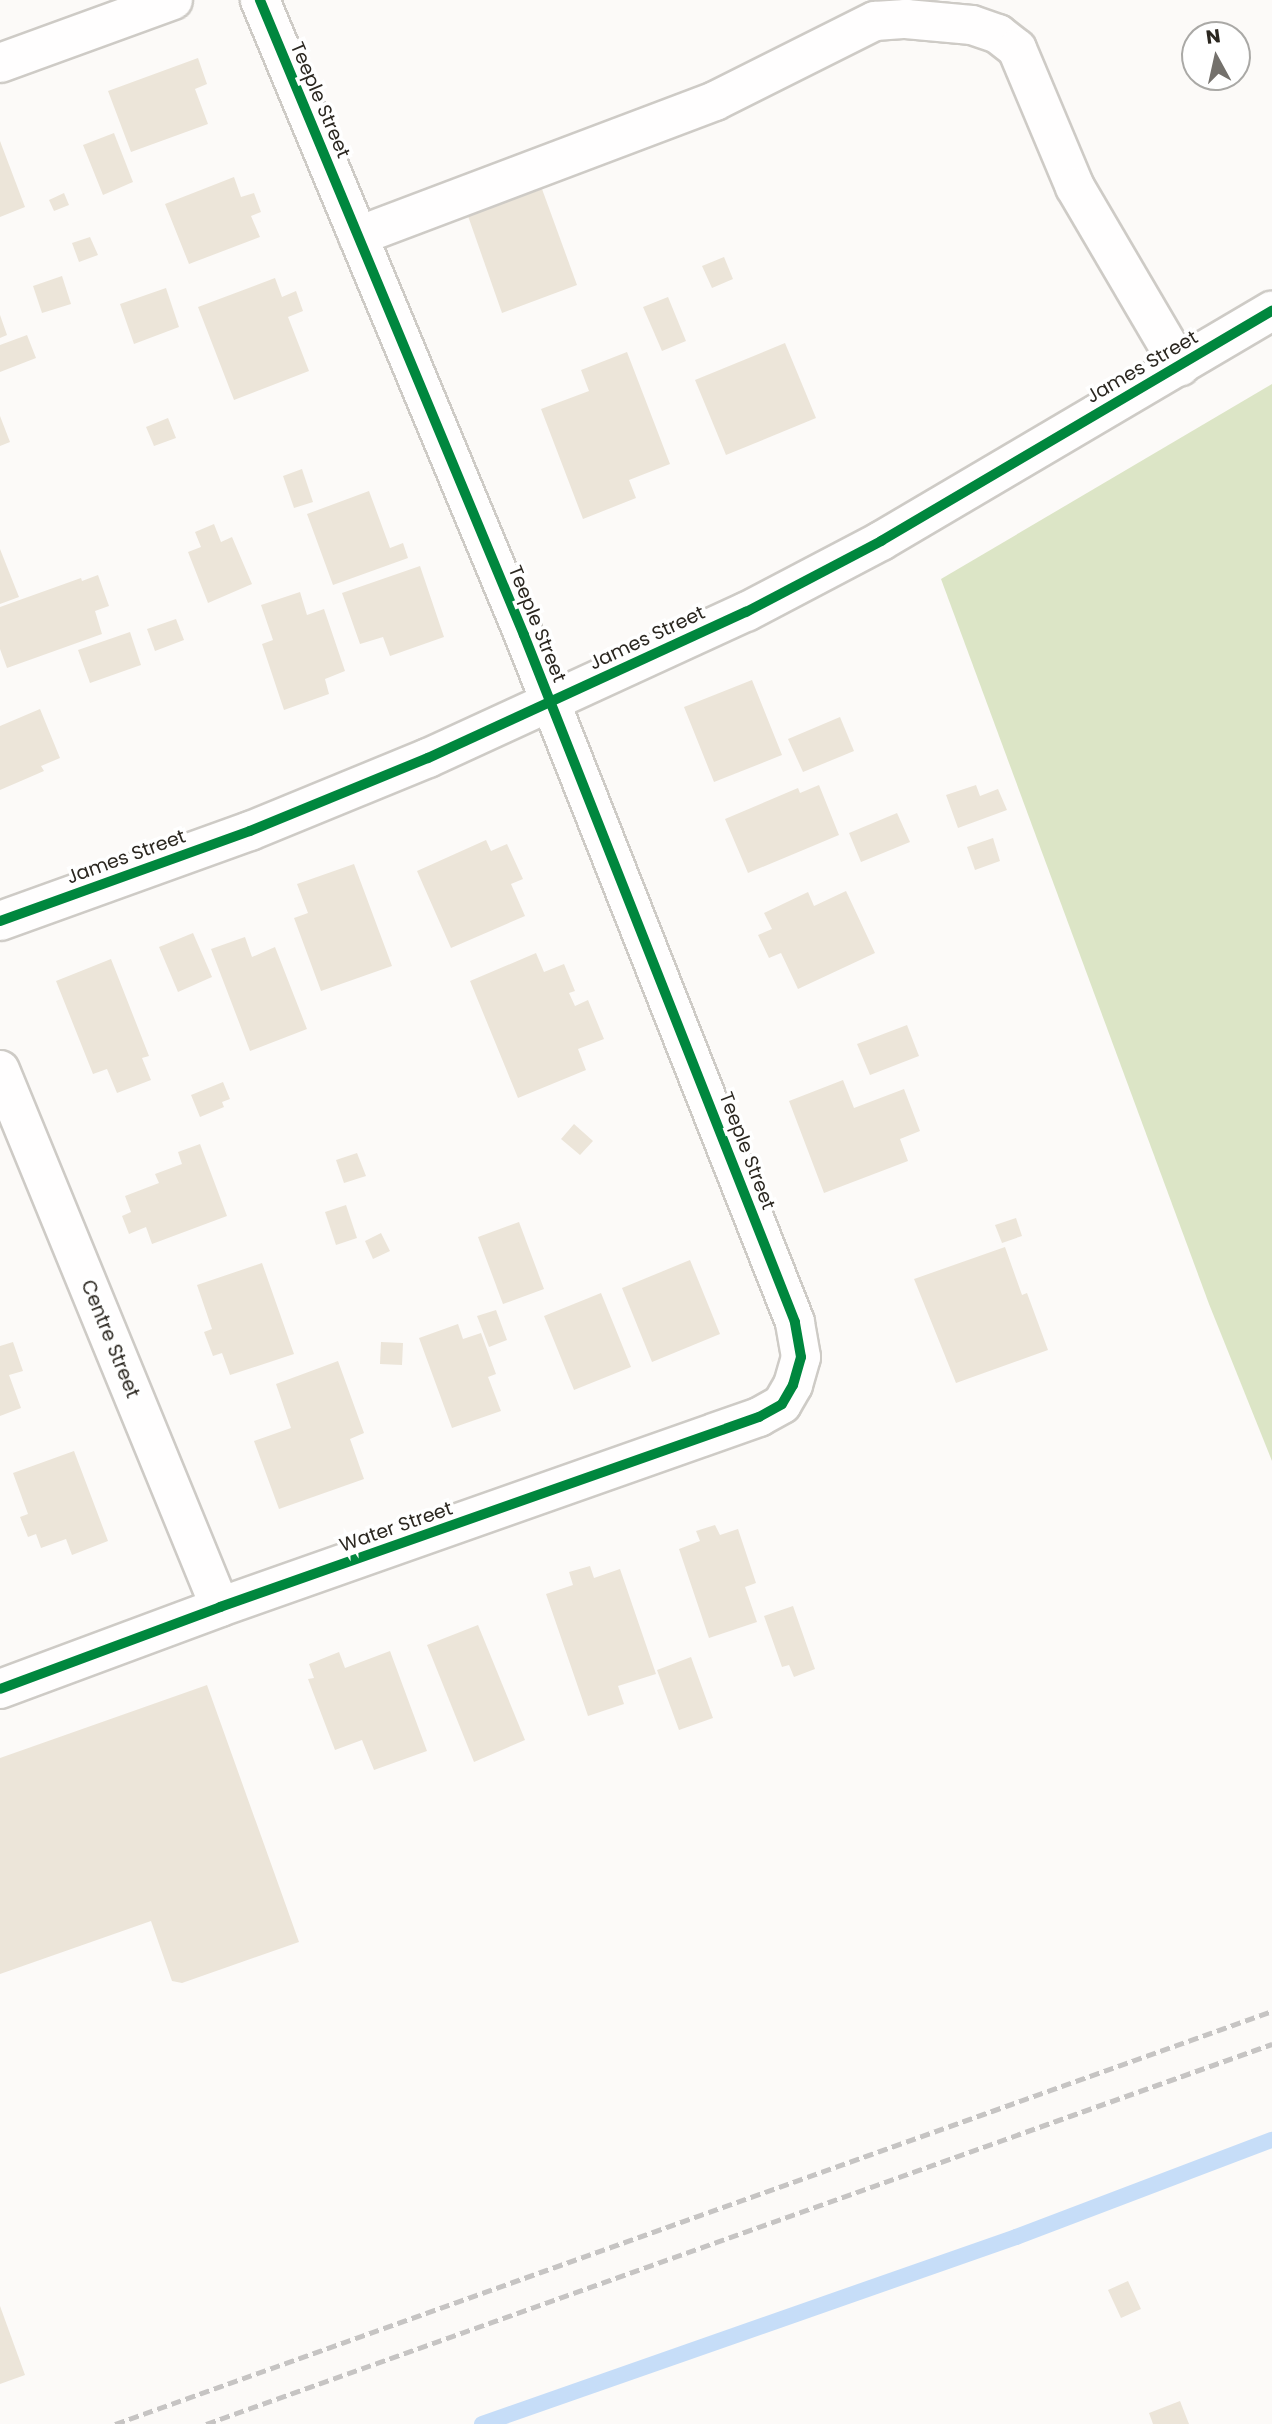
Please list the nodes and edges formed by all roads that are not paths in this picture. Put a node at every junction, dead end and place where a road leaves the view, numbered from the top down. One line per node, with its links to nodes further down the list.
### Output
1 (173, 0): 3 (street)
2 (260, 0): 4 (street, Teeple Street)
3 (0, 63)
4 (358, 236): 6 (street); 7 (street, Teeple Street)
5 (1272, 311): 6 (street, James Street)
6 (1180, 366): 7 (street, James Street)
7 (549, 702): 8 (street, James Street); 10 (street, Teeple Street)
8 (0, 921)
9 (0, 1070): 11 (street, Centre Street)
10 (793, 1385): 11 (street, Water Street)
11 (220, 1607): 12 (street, Water Street)
12 (0, 1689)

